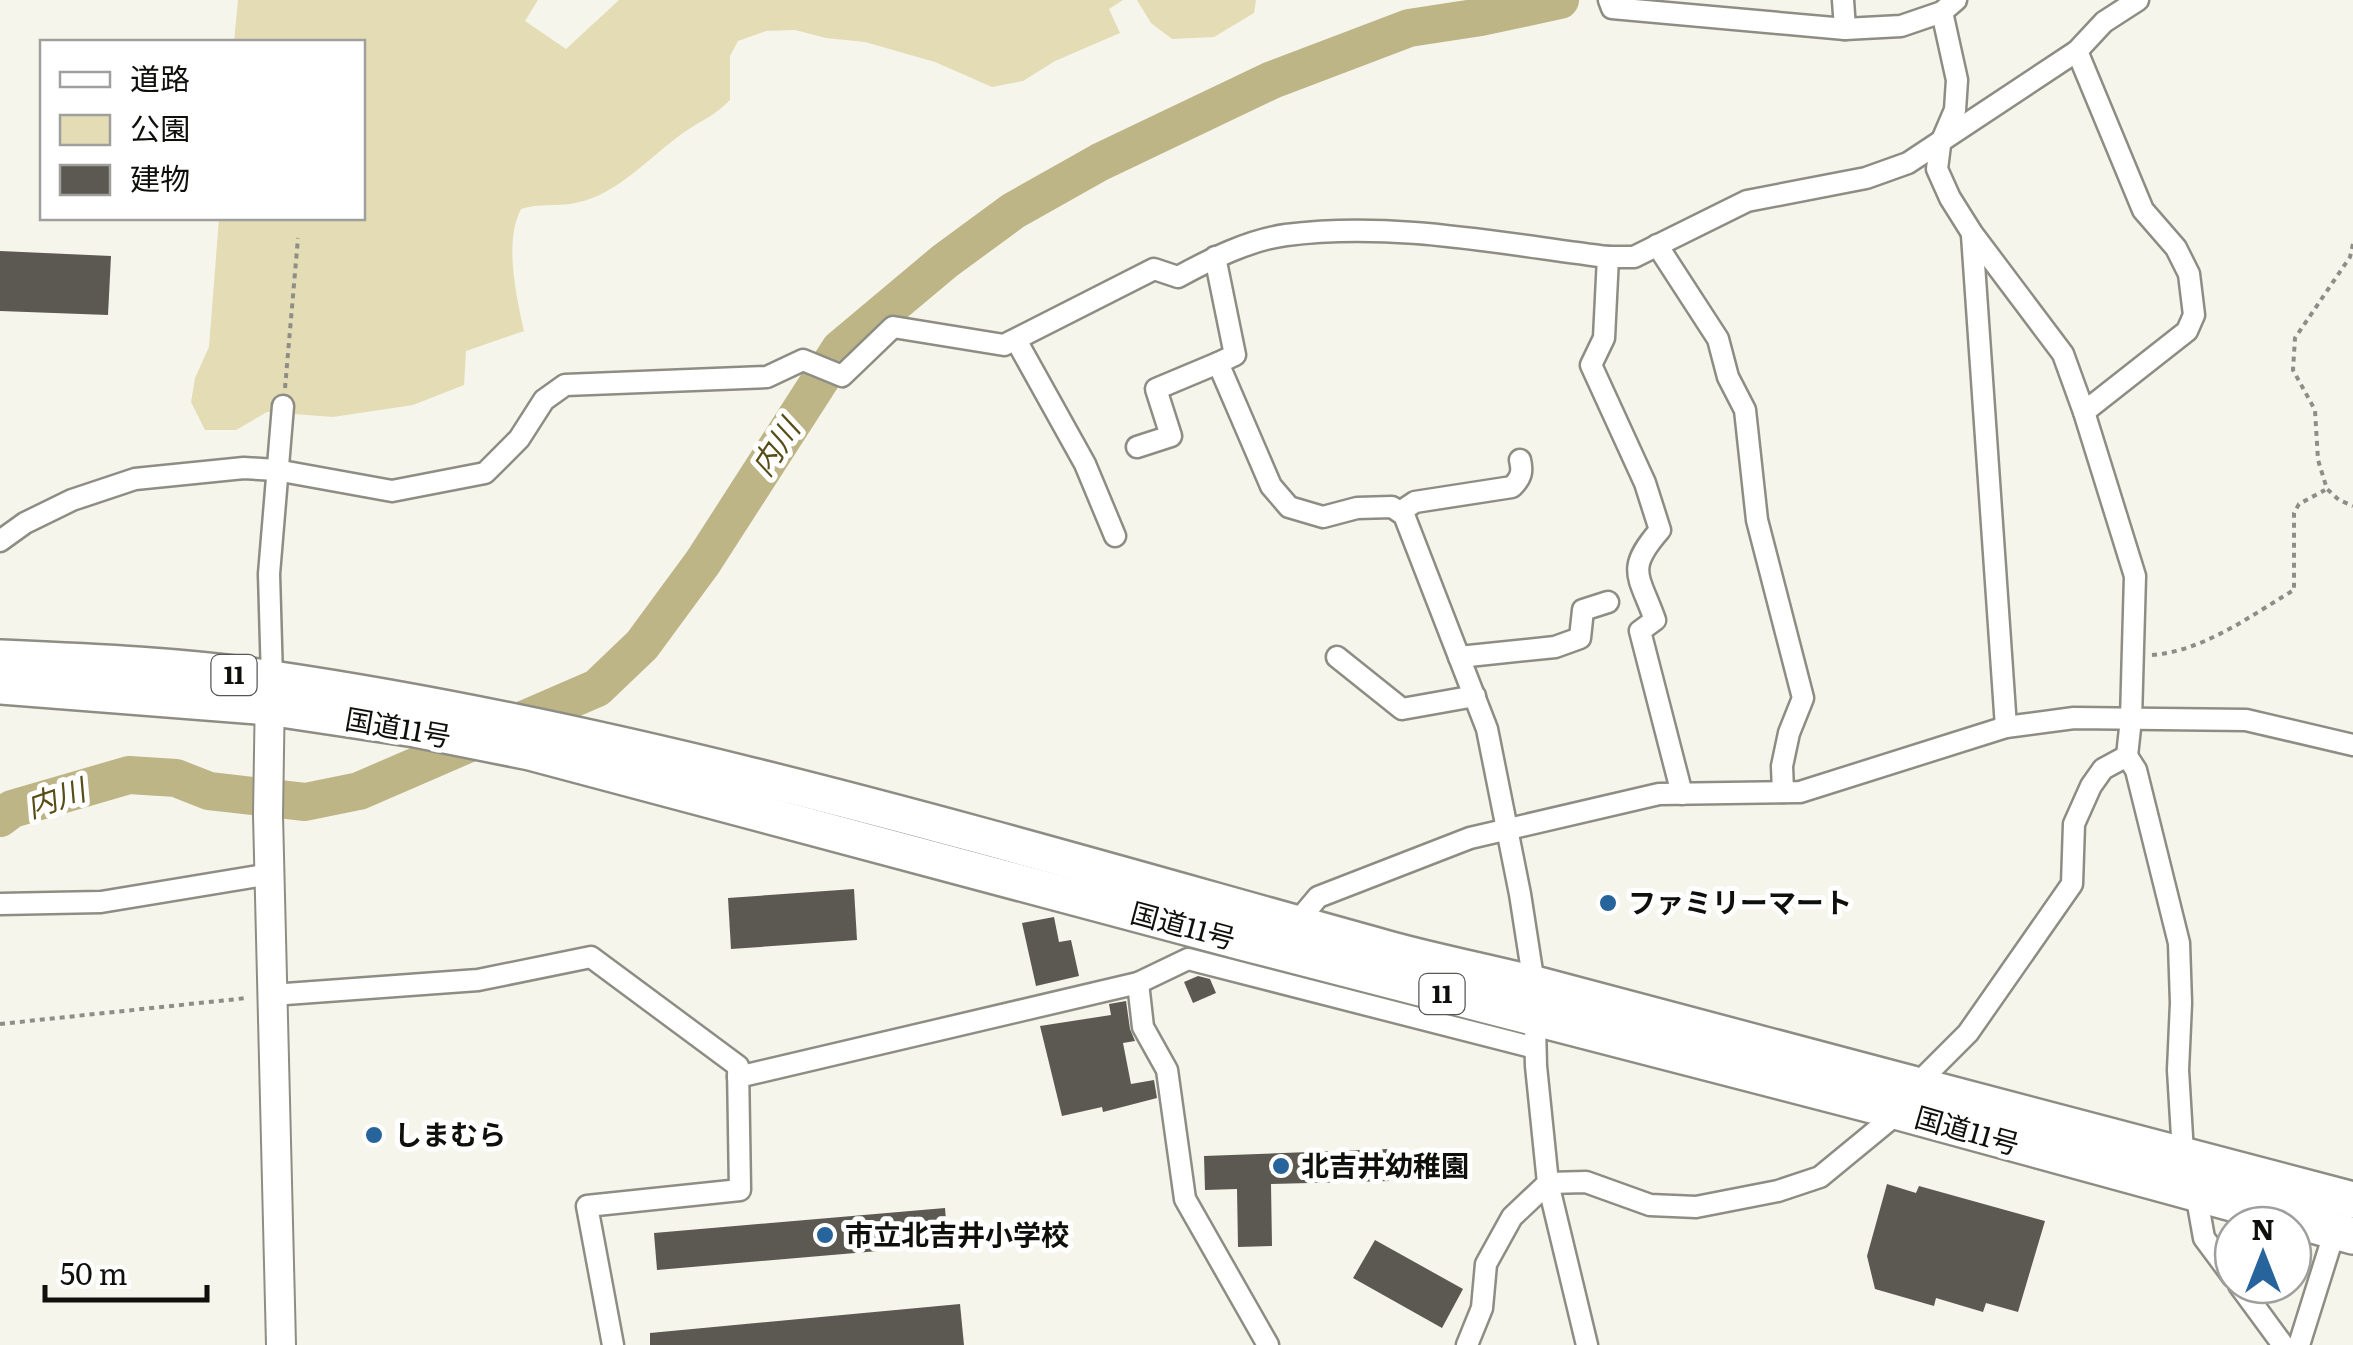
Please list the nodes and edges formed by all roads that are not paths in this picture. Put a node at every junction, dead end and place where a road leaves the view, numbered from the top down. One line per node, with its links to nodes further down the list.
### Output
1 (1609, 0): 5 (street)
2 (1843, 0): 5 (street)
3 (2138, 0): 6 (street)
4 (1949, 6): 5 (street); 7 (street)
5 (1845, 29)
6 (2077, 51): 7 (street); 15 (street)
7 (1940, 145): 8 (street); 9 (street)
8 (1972, 233): 15 (street); 30 (street)
9 (1657, 245): 11 (street); 33 (street)
10 (1215, 257): 11 (street); 12 (street); 13 (street)
11 (1608, 257): 34 (street)
12 (1016, 340): 18 (street); 20 (street)
13 (1218, 364): 16 (street); 19 (street)
14 (283, 406): 18 (street)
15 (2084, 412): 29 (street)
16 (1137, 446)
17 (1520, 460): 19 (street)
18 (276, 470): 21 (street); 27 (street)
19 (1400, 512): 24 (street)
20 (1114, 536)
21 (0, 541)
22 (1608, 602): 24 (street)
23 (1336, 657): 28 (street)
24 (1460, 657): 28 (street)
25 (0, 658): 27 (highway, 国道11号 / 11)
26 (0, 686): 27 (highway, 国道11号 / 11)
27 (270, 693): 36 (street); 38 (highway, 国道11号 / 11); 41 (highway, 国道11号 / 11)
28 (1475, 696): 35 (street)
29 (2131, 719): 30 (street); 31 (street); 32 (street)
30 (2006, 727): 33 (street)
31 (2353, 745)
32 (2127, 756): 43 (street); 44 (street)
33 (1783, 792): 34 (street)
34 (1682, 794): 35 (street)
35 (1507, 830): 38 (street); 41 (street)
36 (270, 874): 37 (street); 40 (street)
37 (0, 904)
38 (1297, 922): 41 (highway, 国道11号 / 11)
39 (1138, 982): 41 (street); 42 (street); 52 (street)
40 (272, 995): 42 (street); 50 (street)
41 (1535, 1017): 43 (highway, 国道11号 / 11); 45 (street)
42 (738, 1078): 51 (street)
43 (1907, 1099): 44 (highway, 国道11号 / 11); 45 (street); 46 (highway, 国道11号 / 11)
44 (2183, 1153): 47 (highway, 国道11号 / 11)
45 (1548, 1184): 53 (street); 54 (street)
46 (2196, 1193): 47 (highway, 国道11号 / 11); 48 (street)
47 (2348, 1210): 56 (street)
48 (2213, 1250)
49 (2254, 1305): 55 (street)
50 (282, 1345)
51 (613, 1345)
52 (1268, 1345)
53 (1467, 1345)
54 (1587, 1345)
55 (2283, 1345)
56 (2299, 1345)

